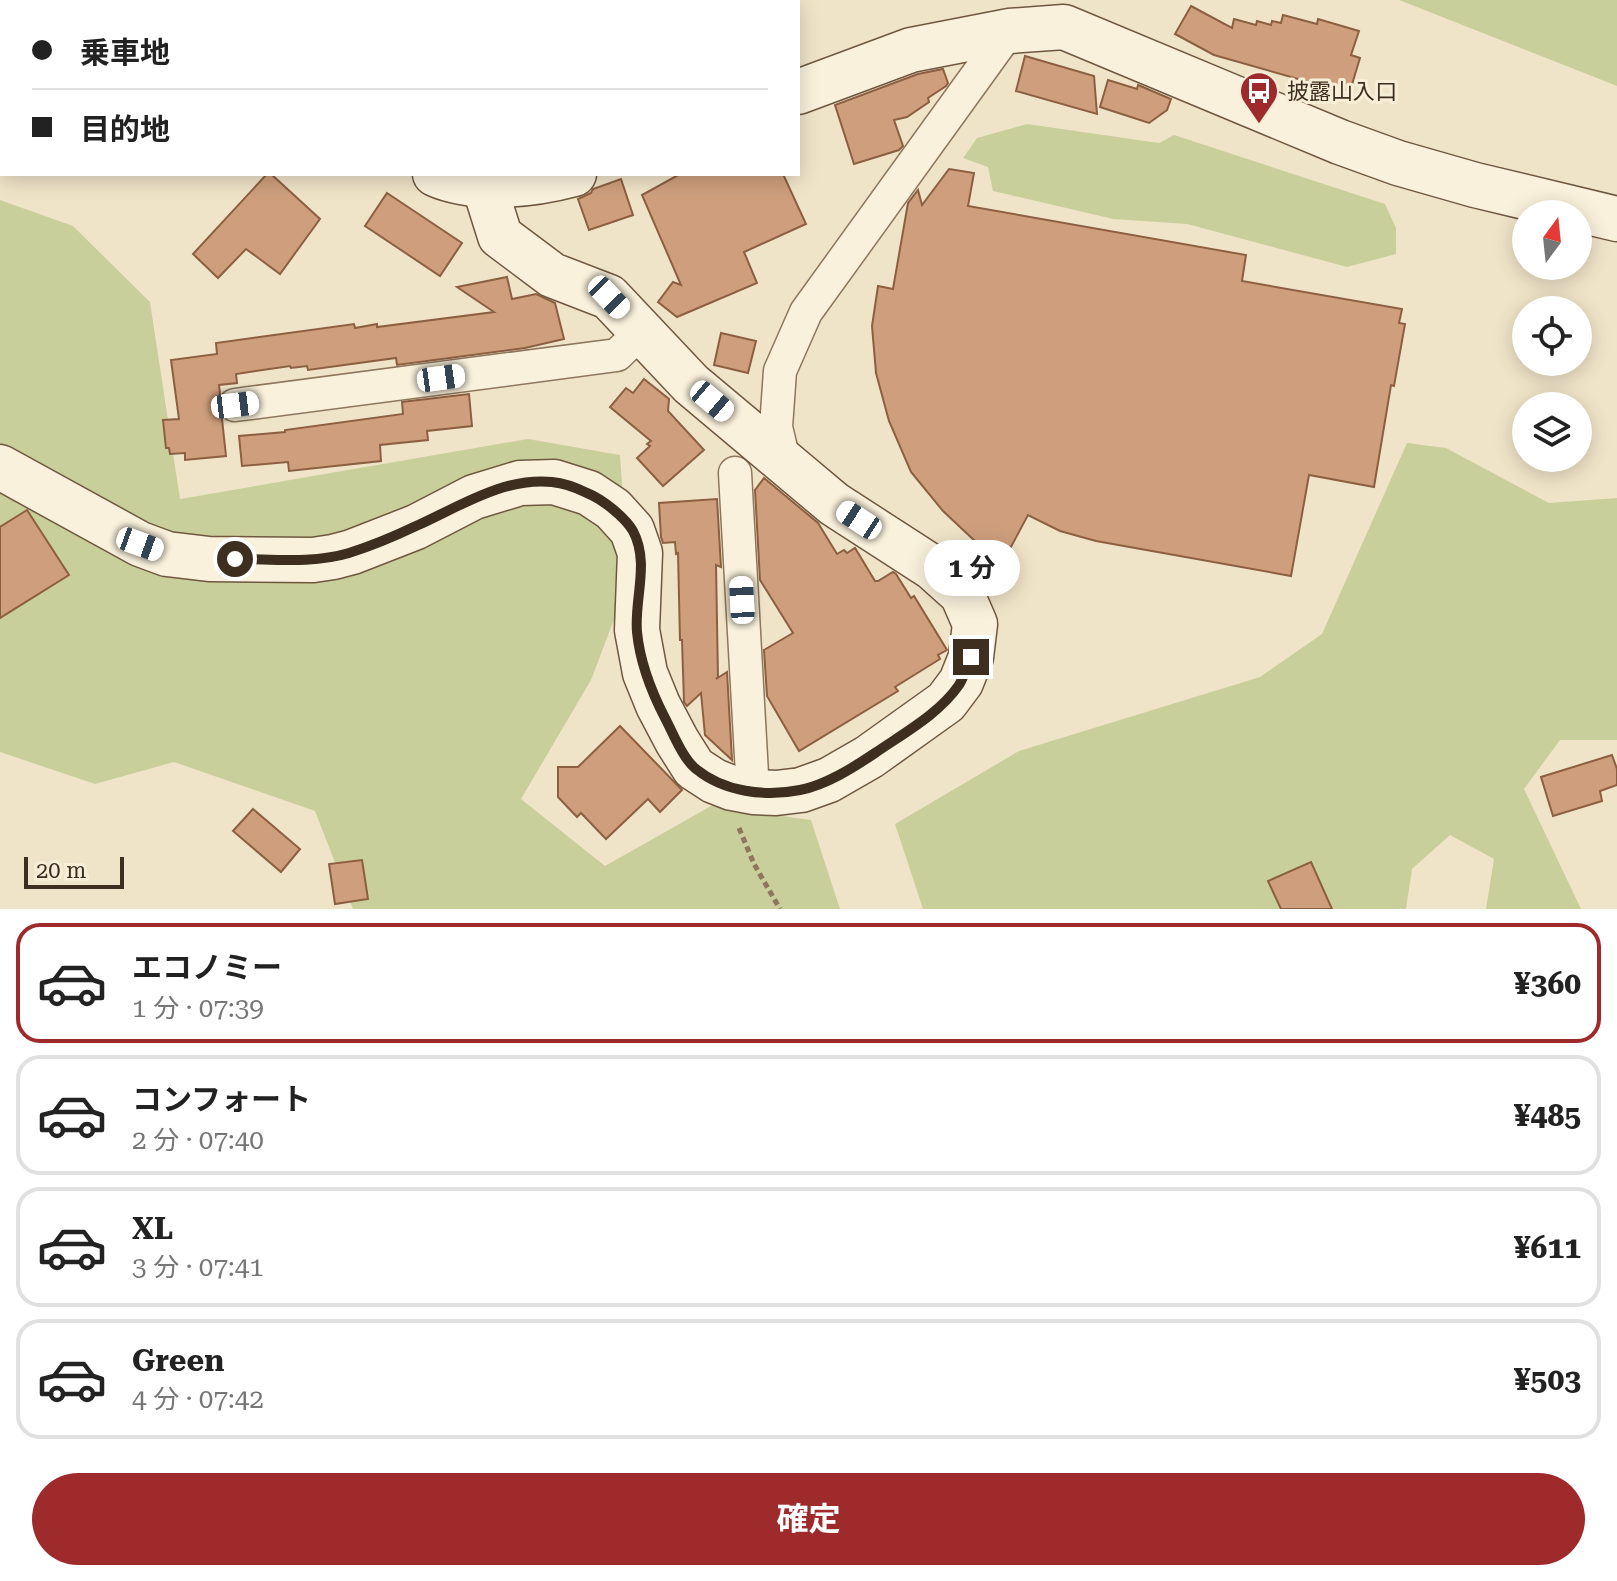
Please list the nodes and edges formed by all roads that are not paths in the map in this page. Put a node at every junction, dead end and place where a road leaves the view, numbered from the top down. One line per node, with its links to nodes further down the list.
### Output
1 (1062, 14): 2 (street); 7 (street)
2 (1009, 31): 3 (street); 10 (street)
3 (800, 91)
4 (439, 176): 6 (street)
5 (566, 176): 6 (street)
6 (484, 185): 8 (street)
7 (1617, 219)
8 (642, 331): 9 (street); 10 (street)
9 (235, 405)
10 (784, 461): 13 (street)
11 (0, 467): 13 (street)
12 (735, 473): 13 (street)
13 (742, 790)

